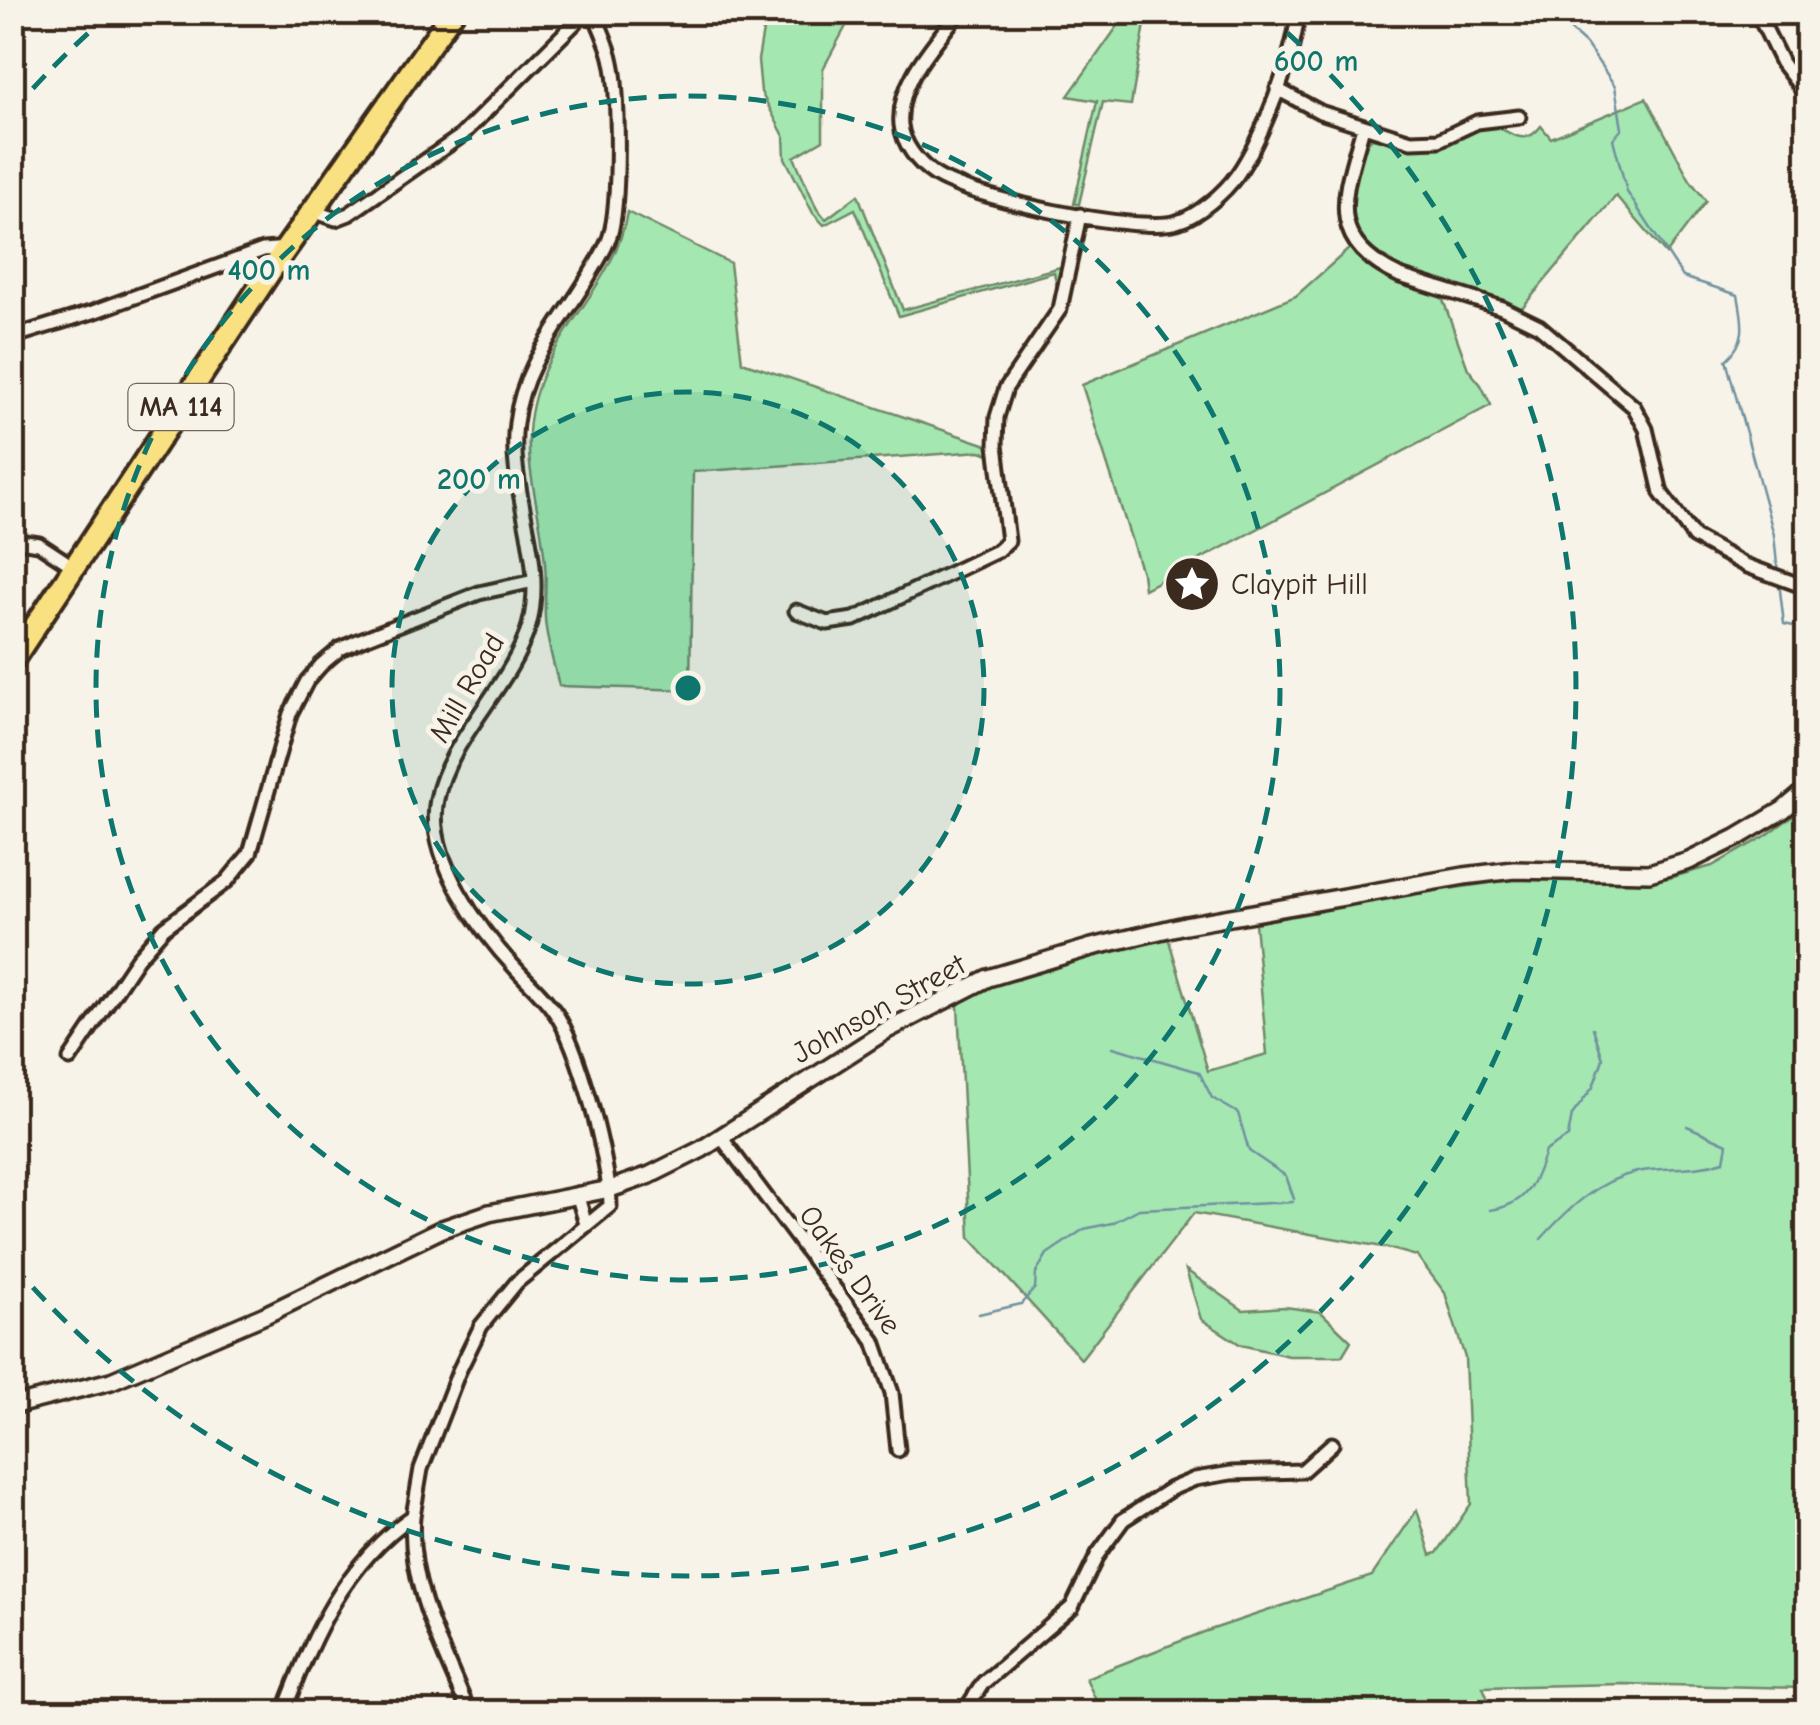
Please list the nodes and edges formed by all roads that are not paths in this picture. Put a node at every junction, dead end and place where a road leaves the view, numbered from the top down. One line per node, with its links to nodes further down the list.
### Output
1 (453, 12): 11 (highway, MA 114)
2 (586, 12): 11 (street)
3 (594, 12): 17 (street, Mill Road)
4 (959, 12): 12 (street)
5 (1298, 12): 7 (street)
6 (1757, 12): 8 (street)
7 (1277, 89): 10 (street); 12 (street)
8 (1808, 97)
9 (1519, 118): 10 (street)
10 (1363, 127): 18 (street)
11 (312, 211): 13 (highway, MA 114)
12 (1080, 215): 19 (street)
13 (288, 248): 14 (street); 16 (highway, MA 114)
14 (12, 337)
15 (12, 540): 16 (street)
16 (74, 567): 20 (highway, MA 114)
17 (534, 582): 22 (street); 24 (street, Mill Road)
18 (1808, 588)
19 (796, 611)
20 (12, 661)
21 (1808, 789): 23 (street, Johnson Street)
22 (70, 1059)
23 (721, 1137): 24 (street, Johnson Street); 29 (street, Oakes Drive)
24 (610, 1188): 25 (street, Johnson Street); 26 (street)
25 (577, 1194): 26 (street); 27 (street, Johnson Street)
26 (586, 1224): 30 (street)
27 (12, 1406)
28 (1332, 1444): 33 (street)
29 (898, 1450)
30 (413, 1516): 31 (street); 32 (street)
31 (284, 1712)
32 (470, 1712)
33 (964, 1712)

